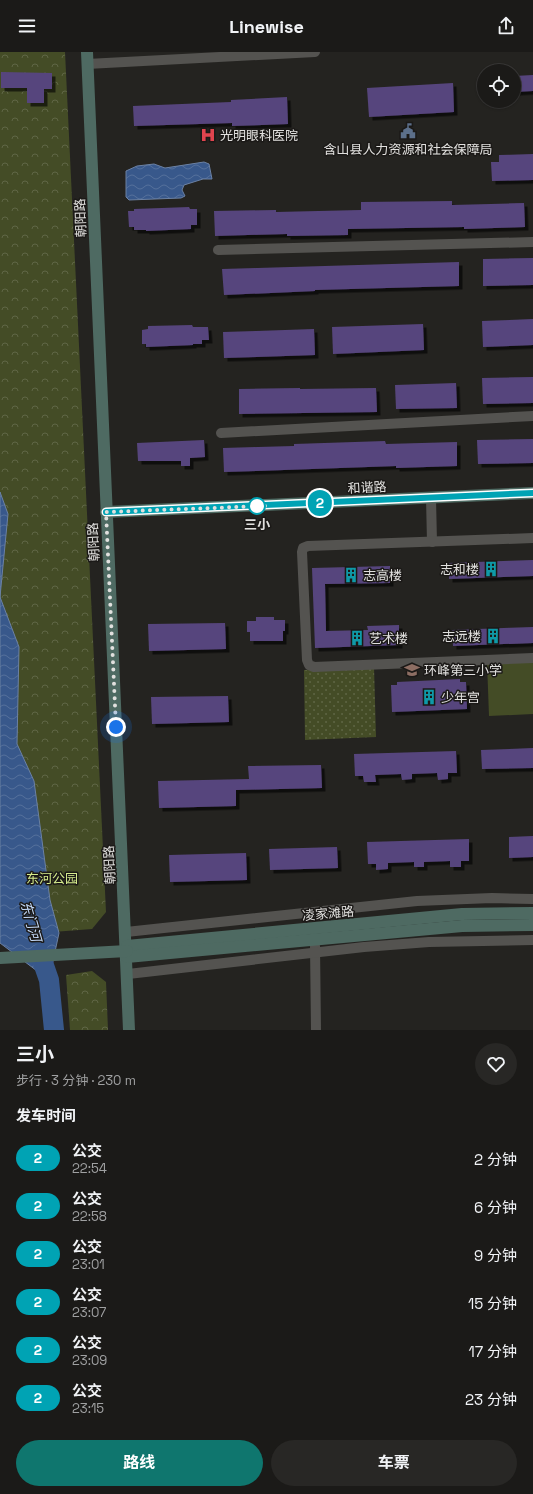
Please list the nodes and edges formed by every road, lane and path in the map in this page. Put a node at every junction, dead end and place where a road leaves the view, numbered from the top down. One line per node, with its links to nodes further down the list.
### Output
1 (86, 52): 3 (main road, 朝阳路)
2 (315, 52): 3 (street)
3 (87, 64): 10 (main road, 朝阳路)
4 (533, 242): 5 (street)
5 (218, 250)
6 (533, 416): 7 (street)
7 (221, 434)
8 (533, 494): 9 (main road, 和谐路)
9 (431, 498): 10 (main road, 和谐路); 12 (street)
10 (106, 512): 17 (main road, 朝阳路)
11 (533, 538): 12 (street)
12 (432, 542): 13 (street)
13 (533, 658)
14 (533, 899): 17 (street)
15 (533, 913): 20 (main road, 凌家滩路)
16 (533, 924): 18 (main road, 凌家滩路)
17 (126, 932): 20 (main road, 朝阳路)
18 (316, 940): 20 (main road, 凌家滩路); 21 (street)
19 (533, 940): 21 (street)
20 (127, 952): 22 (main road, 凌家滩路); 23 (main road, 朝阳路)
21 (315, 952): 23 (street); 25 (street)
22 (0, 958)
23 (128, 974): 24 (main road, 朝阳路)
24 (129, 1030)
25 (316, 1030)

